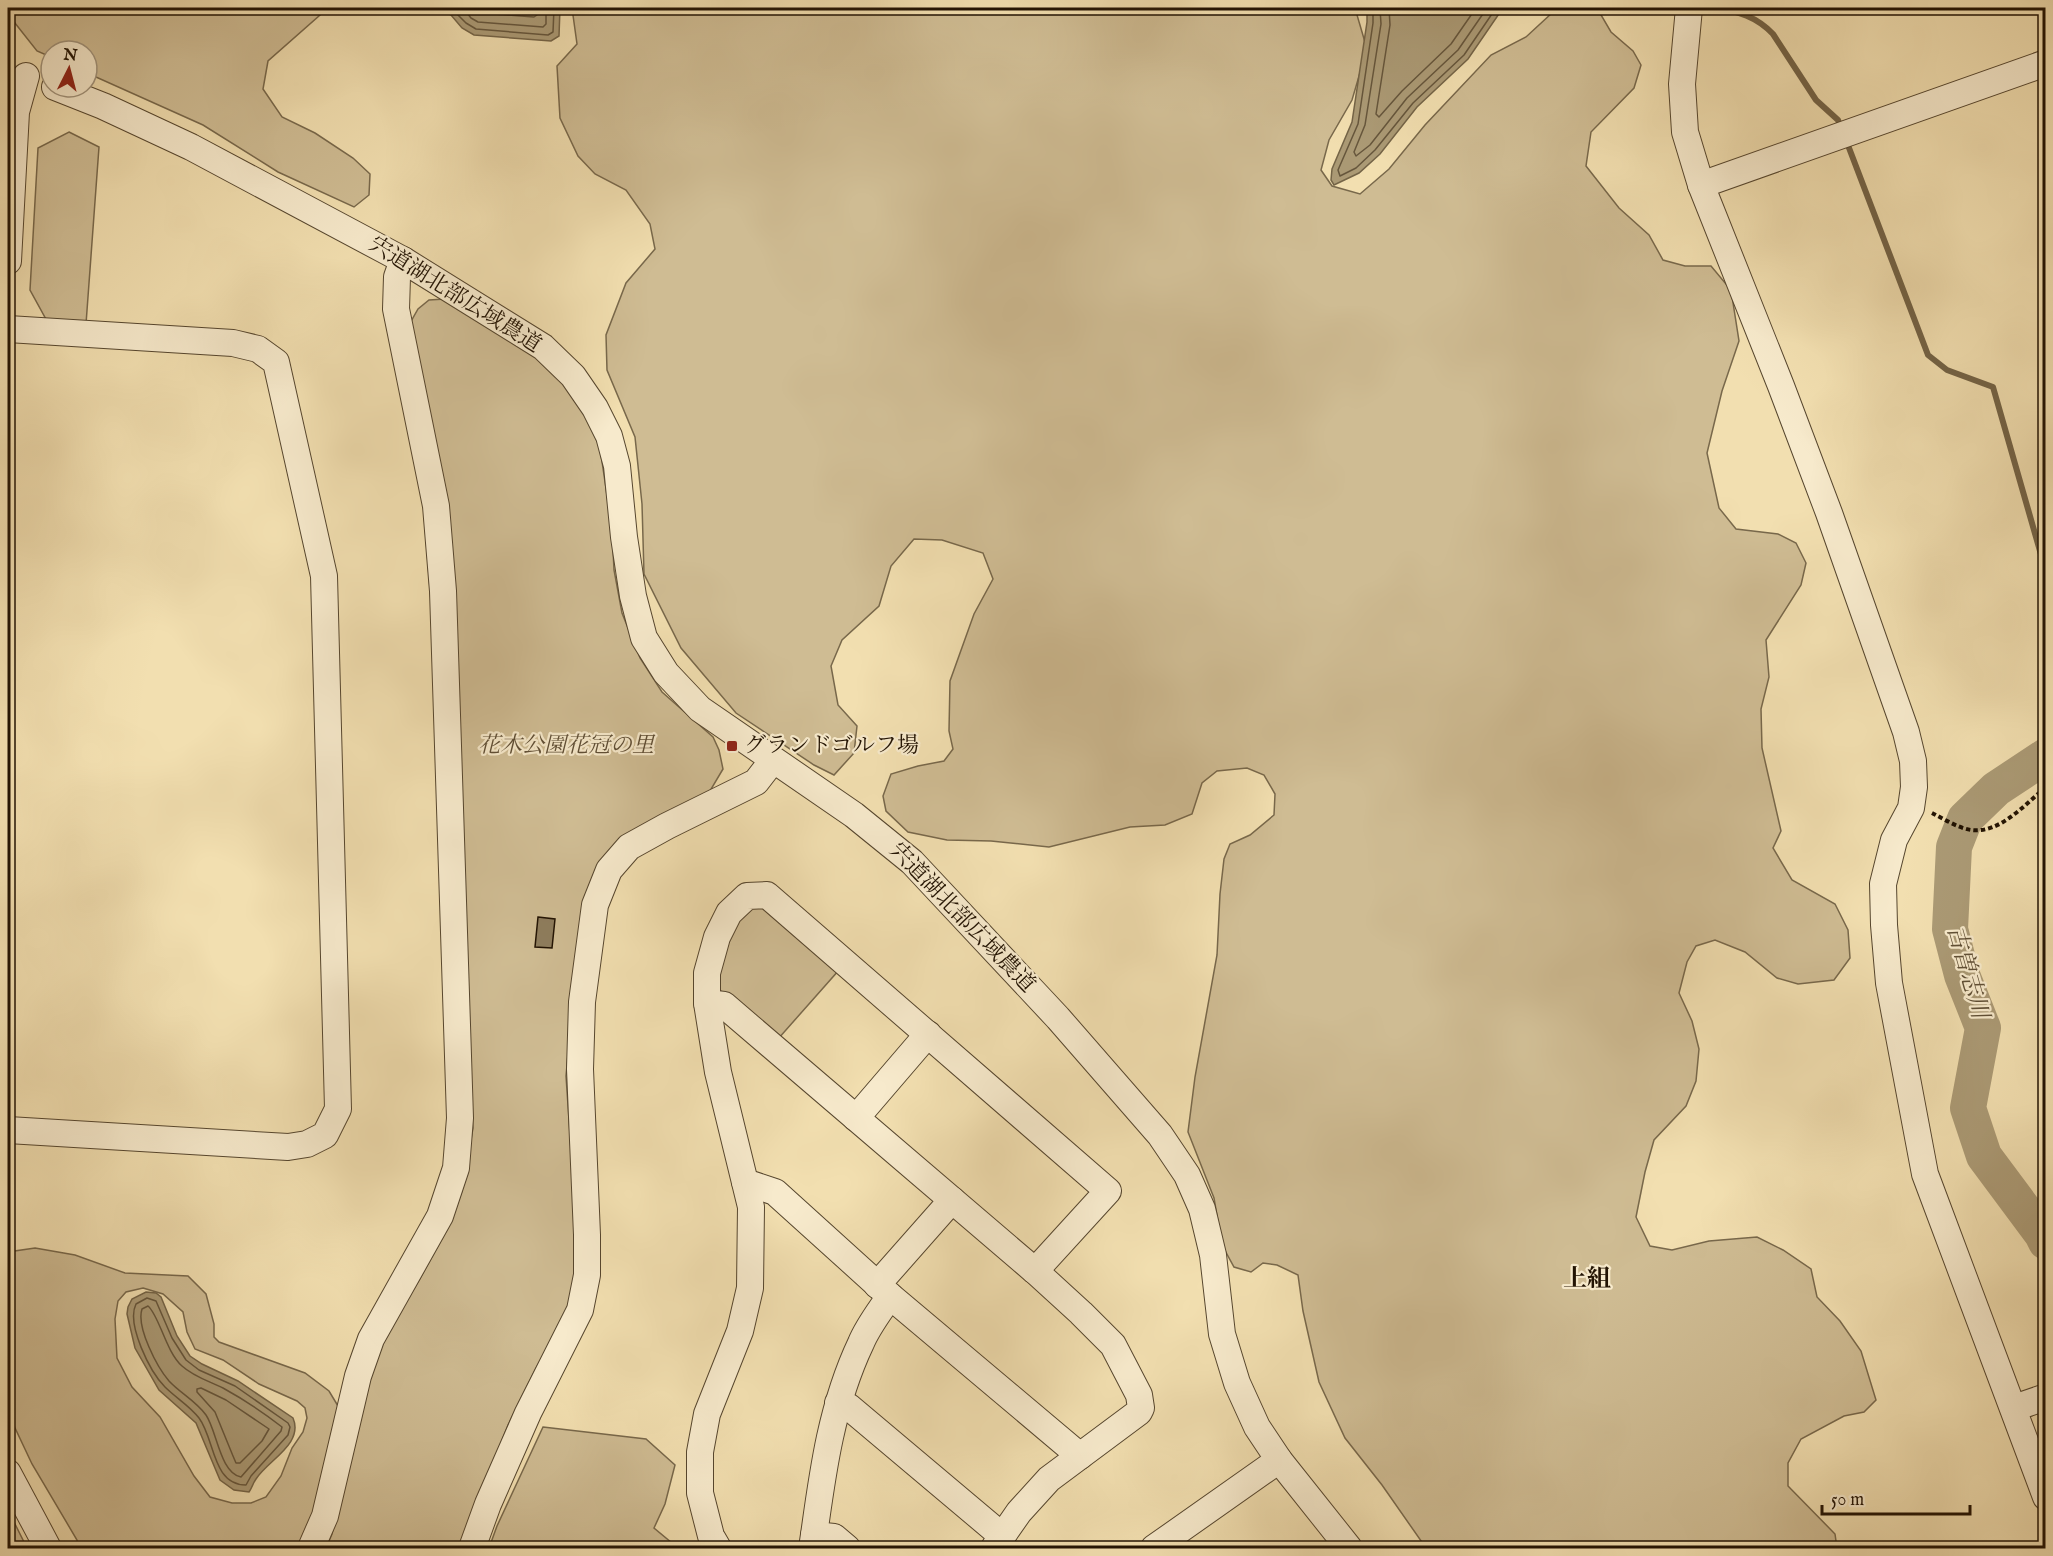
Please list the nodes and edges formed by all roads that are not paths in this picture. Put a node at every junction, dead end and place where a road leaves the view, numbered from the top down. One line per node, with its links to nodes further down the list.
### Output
1 (1689, 8): 6 (street)
2 (2046, 63): 6 (street)
3 (17, 73): 4 (street, 宍道湖北部広域農道); 8 (street)
4 (39, 81)
5 (86, 99): 7 (street, 宍道湖北部広域農道)
6 (1701, 185): 21 (street)
7 (403, 260): 10 (street, 宍道湖北部広域農道); 29 (street)
8 (8, 261)
9 (8, 330): 14 (street)
10 (774, 760): 23 (street, 宍道湖北部広域農道); 30 (street)
11 (707, 1003): 12 (street); 13 (street); 15 (street)
12 (928, 1034): 13 (street); 17 (street)
13 (856, 1118): 16 (street)
14 (8, 1130)
15 (745, 1182): 18 (street); 31 (street)
16 (952, 1200): 17 (street); 18 (street)
17 (1035, 1271): 22 (street)
18 (884, 1290): 20 (street); 22 (street)
19 (2046, 1397): 21 (street)
20 (838, 1403): 26 (street); 27 (street)
21 (2014, 1408): 25 (street)
22 (1080, 1456): 27 (street)
23 (1279, 1460): 33 (street); 34 (street, 宍道湖北部広域農道)
24 (8, 1473): 28 (street)
25 (2046, 1497)
26 (813, 1542): 32 (street)
27 (998, 1542)
28 (48, 1548)
29 (311, 1548)
30 (472, 1548)
31 (718, 1548)
32 (847, 1548)
33 (1154, 1548)
34 (1349, 1548)

